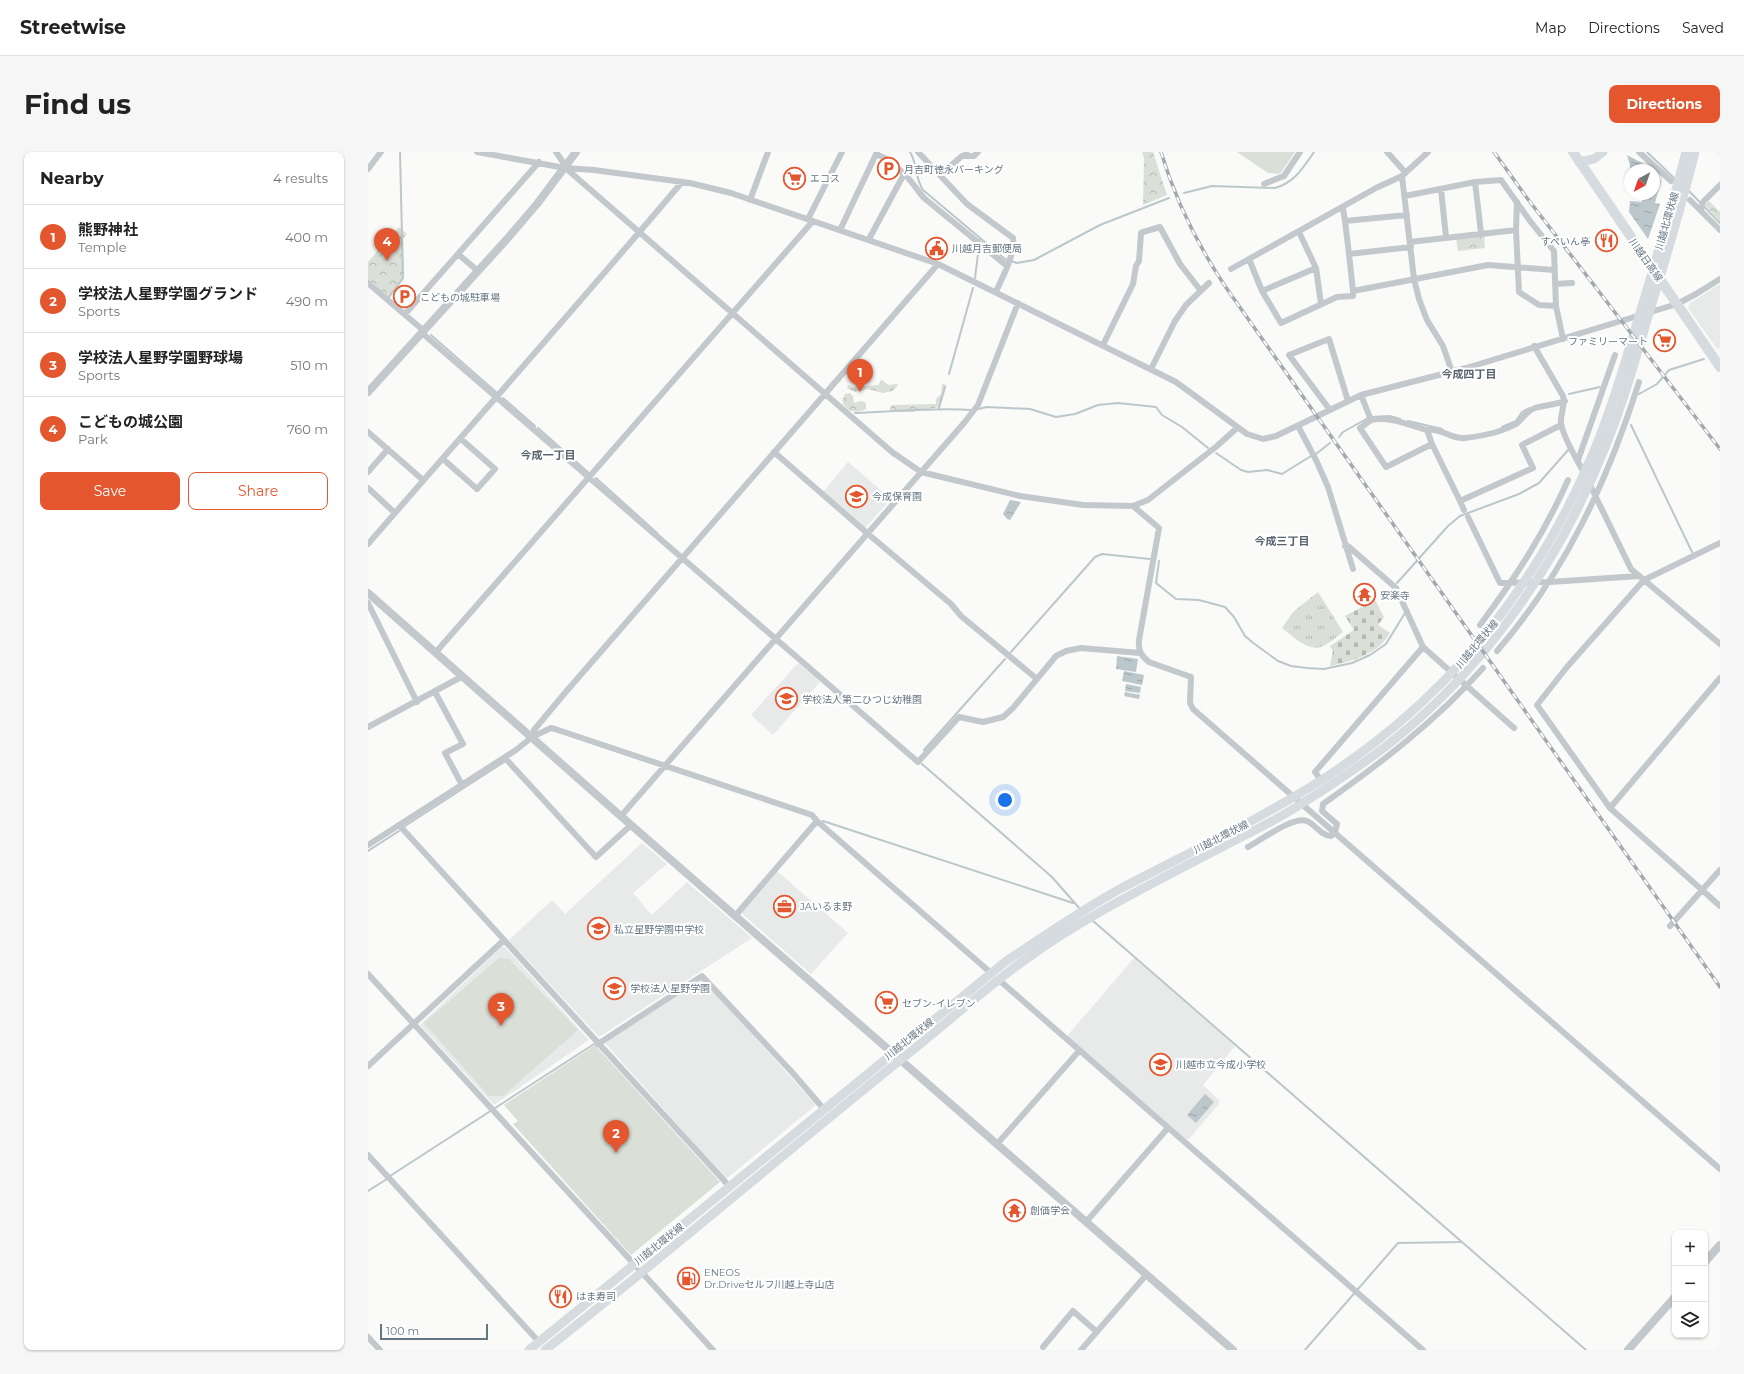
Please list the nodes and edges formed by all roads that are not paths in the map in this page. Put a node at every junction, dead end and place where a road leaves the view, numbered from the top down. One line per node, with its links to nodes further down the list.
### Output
1 (381, 152): 23 (street)
2 (476, 152): 20 (street)
3 (556, 152): 22 (street)
4 (576, 152): 22 (street)
5 (768, 152): 35 (street)
6 (842, 152): 41 (street)
7 (918, 152): 26 (street)
8 (978, 152): 19 (street)
9 (1300, 152): 31 (street)
10 (1387, 152): 25 (street)
11 (1428, 152): 25 (street)
12 (1573, 152): 21 (main road, 川越日高線)
13 (1586, 152): 21 (main road)
14 (1603, 152): 21 (main road)
15 (1639, 152): 28 (street)
16 (1686, 152): 27 (main road, 川越北環状線)
17 (1695, 152): 27 (main road, 川越北環状線)
18 (876, 153): 24 (street); 43 (street)
19 (967, 154): 26 (street)
20 (539, 162): 22 (street); 52 (street)
21 (1579, 162): 74 (main road, 川越日高線)
22 (565, 168): 29 (street); 46 (street); 61 (street)
23 (368, 169)
24 (904, 174): 50 (street); 56 (street)
25 (1404, 174): 34 (street); 38 (street)
26 (940, 175): 56 (street)
27 (1685, 175): 144 (main road, 川越北環状線)
28 (1671, 180)
29 (682, 182): 35 (street); 46 (street)
30 (1475, 182): 33 (street); 37 (street); 48 (street)
31 (1264, 184)
32 (1720, 185): 39 (street)
33 (1441, 189): 34 (street); 49 (street)
34 (1405, 196): 40 (street)
35 (750, 200): 41 (street)
36 (1690, 200): 39 (street)
37 (1517, 202): 44 (street); 60 (street)
38 (1344, 208): 42 (street); 47 (street)
39 (1701, 210): 45 (street)
40 (1407, 215): 42 (street); 51 (street)
41 (811, 220): 43 (street); 77 (street)
42 (1345, 221): 53 (street)
43 (840, 230): 50 (street)
44 (1516, 230): 48 (street); 57 (street)
45 (1720, 230)
46 (639, 232): 77 (street); 90 (street)
47 (1299, 232): 54 (street); 58 (street)
48 (1481, 233): 49 (street)
49 (1446, 237): 51 (street)
50 (869, 239): 55 (street)
51 (1411, 244): 53 (street); 62 (street)
52 (458, 254): 61 (street); 76 (street)
53 (1349, 254): 69 (street)
54 (1249, 259): 59 (street); 68 (street)
55 (938, 264): 71 (street); 88 (street)
56 (1007, 266): 71 (street)
57 (1519, 266): 60 (street); 62 (street); 75 (street)
58 (1316, 268): 68 (street); 73 (street)
59 (1231, 269)
60 (1554, 270): 67 (street)
61 (478, 271): 78 (street)
62 (1414, 279): 69 (street); 85 (street)
63 (1720, 279): 74 (street)
64 (368, 283): 76 (street)
65 (1209, 283): 70 (street)
66 (1572, 283): 67 (street)
67 (1555, 284): 75 (street)
68 (1262, 290): 73 (street)
69 (1353, 290): 73 (street)
70 (1201, 291): 80 (street); 84 (street)
71 (996, 292): 72 (street)
72 (1018, 304): 80 (street); 107 (street)
73 (1321, 304)
74 (1677, 304): 79 (street); 83 (main road, 川越日高線)
75 (1556, 306): 79 (street)
76 (405, 314): 78 (street)
77 (733, 314): 88 (street); 108 (street)
78 (423, 332): 87 (street); 90 (street)
79 (1563, 339): 81 (street)
80 (1103, 345): 84 (street)
81 (1534, 346): 85 (street); 92 (street)
82 (1615, 355): 105 (street)
83 (1720, 367)
84 (1151, 369): 97 (street)
85 (1452, 372): 89 (street)
86 (1639, 382): 112 (street)
87 (368, 392)
88 (825, 394): 103 (street); 107 (street)
89 (1361, 395): 91 (street); 94 (street)
90 (498, 397): 100 (street); 108 (street)
91 (1348, 401): 93 (street); 93 (street)
92 (1565, 402): 95 (street); 98 (street)
93 (1330, 410): 96 (street)
94 (1371, 420): 98 (street); 101 (street)
95 (1561, 425): 105 (street); 113 (street)
96 (1298, 426): 97 (street); 121 (street)
97 (1237, 428): 114 (street)
98 (1427, 430): 101 (street)
99 (368, 432): 102 (street)
100 (460, 439): 104 (street); 104 (street)
101 (1432, 444): 113 (street)
102 (388, 449): 106 (street); 109 (street)
103 (774, 452): 118 (street); 122 (street)
104 (443, 459): 109 (street)
105 (1578, 460): 112 (street)
106 (368, 472)
107 (921, 472): 114 (street); 118 (street)
108 (590, 478): 122 (street); 134 (street)
109 (423, 480): 116 (street)
110 (1568, 480): 126 (street)
111 (368, 488): 116 (street)
112 (1596, 497): 124 (street); 125 (street)
113 (1460, 501): 115 (street)
114 (1133, 506): 135 (street)
115 (1464, 510)
116 (395, 512): 120 (street)
117 (1468, 517): 126 (street)
118 (867, 533): 130 (street); 139 (street)
119 (1720, 543): 124 (street)
120 (368, 544)
121 (1345, 546): 123 (street); 132 (street)
122 (682, 558): 130 (street); 146 (street)
123 (1353, 568)
124 (1642, 578): 125 (street); 131 (street); 153 (street)
125 (1550, 582): 126 (street); 133 (street)
126 (1510, 583): 129 (street)
127 (368, 593): 134 (street)
128 (368, 603): 142 (street)
129 (1480, 625)
130 (775, 640): 139 (street); 148 (street)
131 (1720, 644)
132 (1423, 647): 140 (street); 149 (street)
133 (1497, 651)
134 (436, 652): 137 (street)
135 (1140, 653): 139 (street); 151 (street)
136 (1484, 668): 140 (street)
137 (463, 676): 141 (street); 146 (street)
138 (1720, 678): 153 (street)
139 (1037, 679)
140 (1467, 686): 145 (street); 158 (street)
141 (435, 692): 142 (street); 150 (street)
142 (417, 702): 143 (street)
143 (368, 727)
144 (1400, 728): 149 (main road, 川越北環状線); 152 (main road, 川越北環状線)
145 (1514, 728)
146 (532, 737): 147 (street); 148 (street); 154 (street)
147 (505, 758): 150 (street); 157 (street)
148 (664, 767): 154 (street); 155 (street)
149 (1321, 780): 151 (main road, 川越北環状線)
150 (462, 785): 156 (street)
151 (1293, 798): 152 (street); 167 (main road, 川越北環状線)
152 (1301, 804): 158 (street); 169 (main road, 川越北環状線)
153 (1610, 808): 162 (street)
154 (621, 816): 157 (street)
155 (817, 821): 164 (street); 167 (street)
156 (399, 825): 159 (street); 166 (street)
157 (631, 825): 164 (street)
158 (1335, 832): 160 (street); 180 (street)
159 (368, 845)
160 (1248, 847)
161 (1720, 870): 162 (street)
162 (1702, 890): 163 (street); 165 (street)
163 (1720, 906)
164 (735, 916): 173 (street)
165 (1670, 926)
166 (504, 940): 170 (street); 171 (street)
167 (991, 973): 173 (main road, 川越北環状線)
168 (368, 974): 170 (street)
169 (999, 980): 172 (street); 174 (main road, 川越北環状線)
170 (414, 1024): 175 (street); 185 (street)
171 (598, 1044): 176 (street); 181 (street)
172 (1079, 1051): 177 (street); 178 (street)
173 (892, 1052): 174 (street); 176 (main road, 川越北環状線)
174 (901, 1060): 178 (street); 186 (main road, 川越北環状線)
175 (368, 1066)
176 (823, 1108): 181 (main road, 川越北環状線)
177 (1168, 1128): 182 (street); 199 (street)
178 (997, 1144): 182 (street)
179 (368, 1155): 191 (street)
180 (1720, 1169)
181 (729, 1186): 185 (main road, 川越北環状線)
182 (1086, 1222): 187 (street)
183 (1720, 1245): 184 (street)
184 (1708, 1259)
185 (634, 1264): 186 (street); 191 (main road, 川越北環状線)
186 (642, 1273): 195 (main road, 川越北環状線); 196 (street)
187 (1147, 1274): 189 (street); 198 (street)
188 (1672, 1299): 200 (street)
189 (1097, 1332): 192 (street); 197 (street)
190 (368, 1337): 193 (street)
191 (539, 1342): 194 (main road, 川越北環状線)
192 (1043, 1347)
193 (380, 1350)
194 (529, 1350)
195 (545, 1350)
196 (713, 1350)
197 (1081, 1350)
198 (1233, 1350)
199 (1423, 1350)
200 (1628, 1350)

